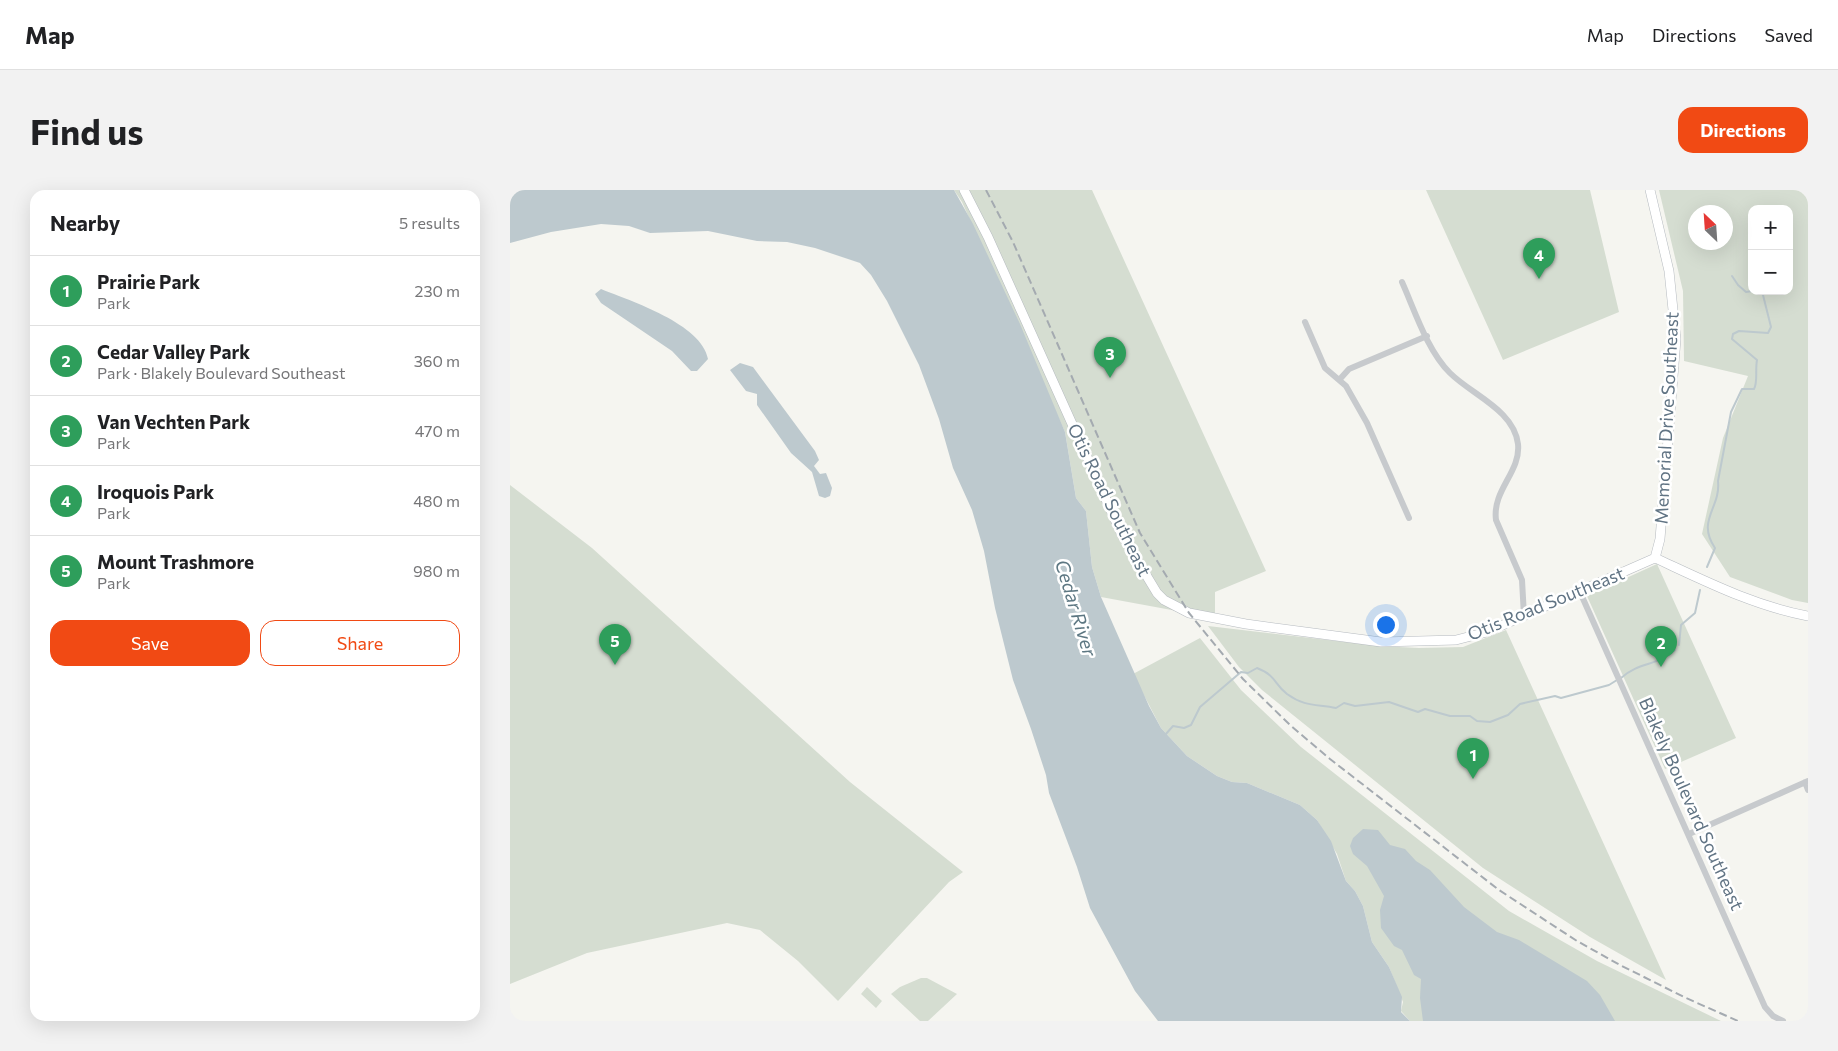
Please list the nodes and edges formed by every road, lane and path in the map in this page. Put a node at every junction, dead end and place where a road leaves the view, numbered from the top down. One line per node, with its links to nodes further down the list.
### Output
1 (964, 190): 10 (street, Otis Road Southeast)
2 (1650, 190): 8 (street, Memorial Drive Southeast)
3 (1402, 282): 5 (street)
4 (1305, 322): 6 (street)
5 (1427, 336): 6 (street); 10 (street)
6 (1340, 379): 7 (street)
7 (1409, 518)
8 (1655, 558): 9 (street, Otis Road Southeast); 11 (street)
9 (1580, 592): 10 (street, Otis Road Southeast); 14 (street, Blakely Boulevard Southeast)
10 (1524, 616)
11 (1808, 616)
12 (1806, 782): 13 (street); 14 (street)
13 (1808, 790)
14 (1688, 834): 15 (street, Blakely Boulevard Southeast)
15 (1783, 1021)

